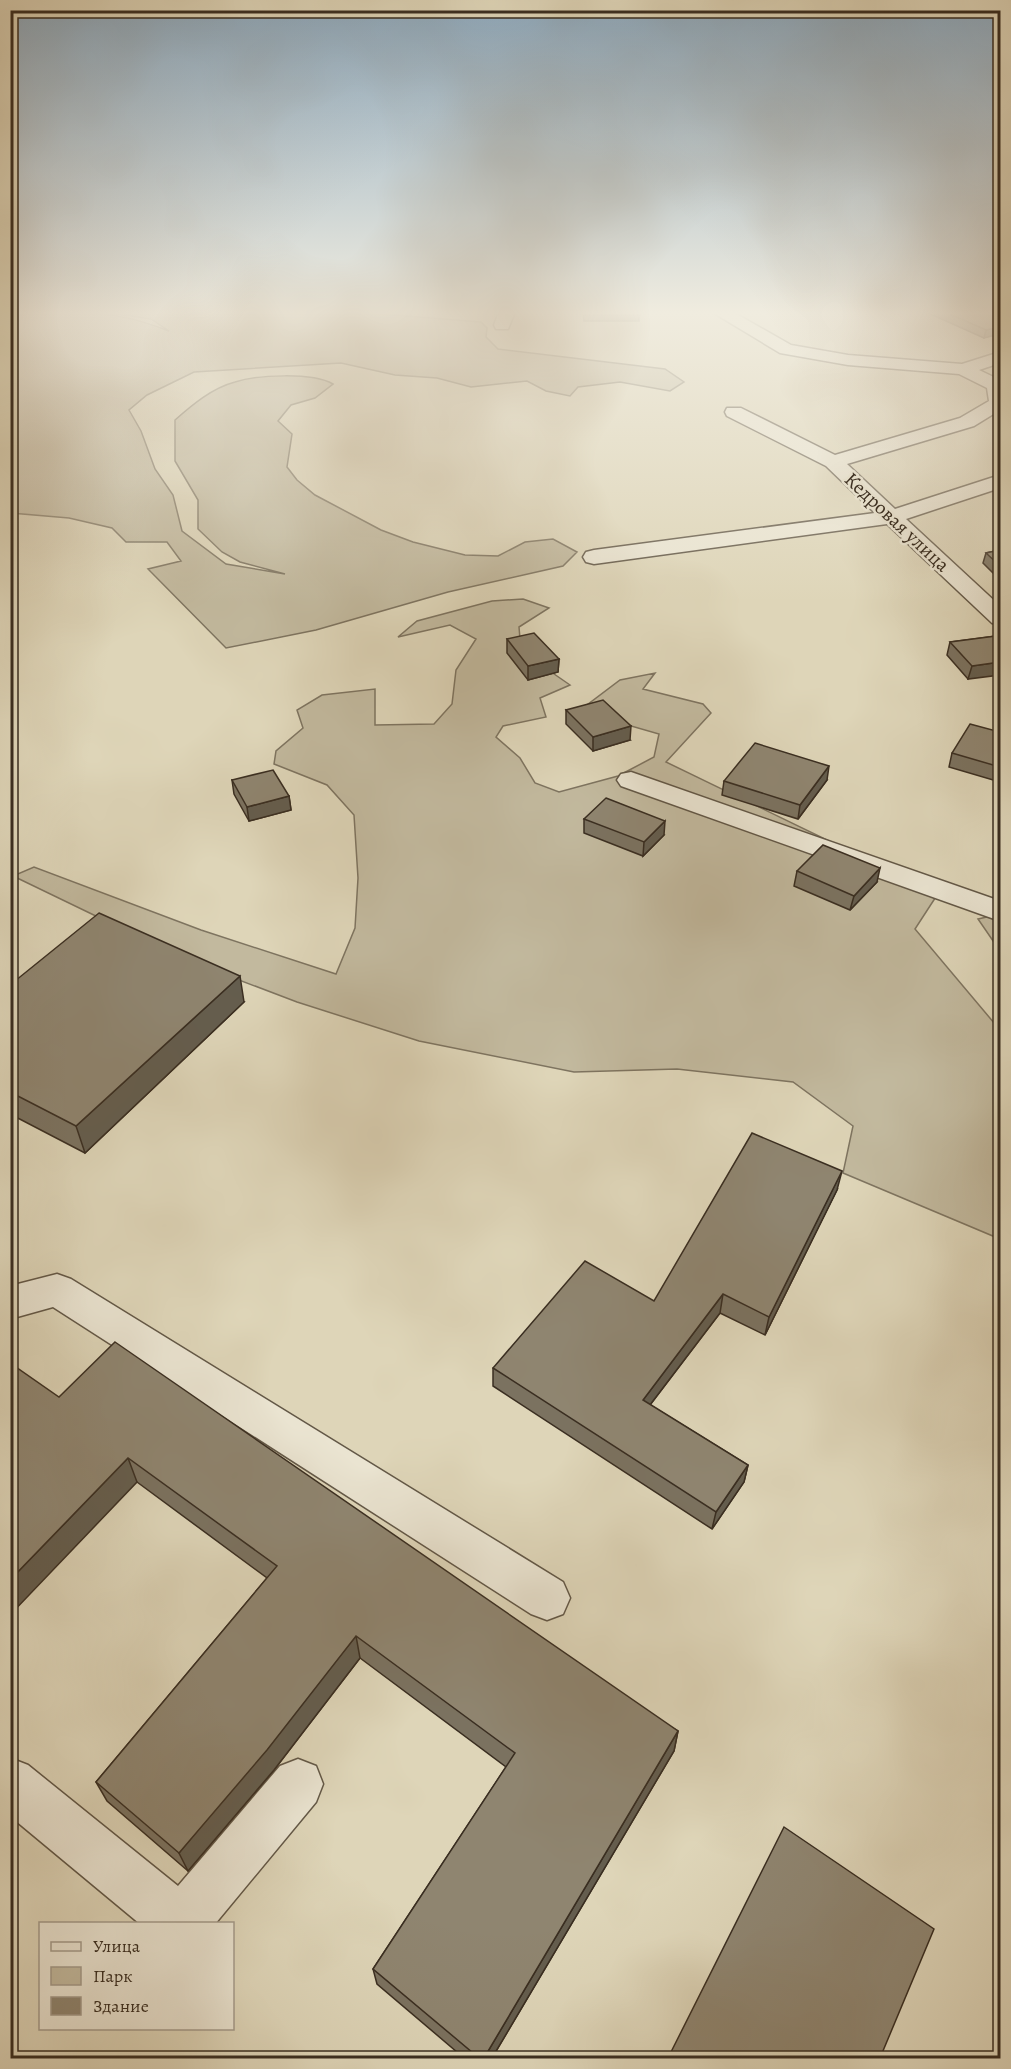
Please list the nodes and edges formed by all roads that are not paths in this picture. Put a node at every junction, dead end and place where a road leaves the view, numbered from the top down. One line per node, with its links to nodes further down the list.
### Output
1 (990, 409): 3 (street, Кедровая улица)
2 (734, 412): 3 (street)
3 (833, 462): 5 (street, Кедровая улица)
4 (1000, 481): 5 (street)
5 (891, 517): 6 (street); 7 (street, Кедровая улица)
6 (594, 556)
7 (1000, 618)
8 (631, 780): 9 (street)
9 (1000, 911)
10 (10, 1303): 11 (street)
11 (547, 1598)
12 (10, 1783): 14 (street)
13 (298, 1784): 15 (street)
14 (180, 1922)
15 (182, 1922)

